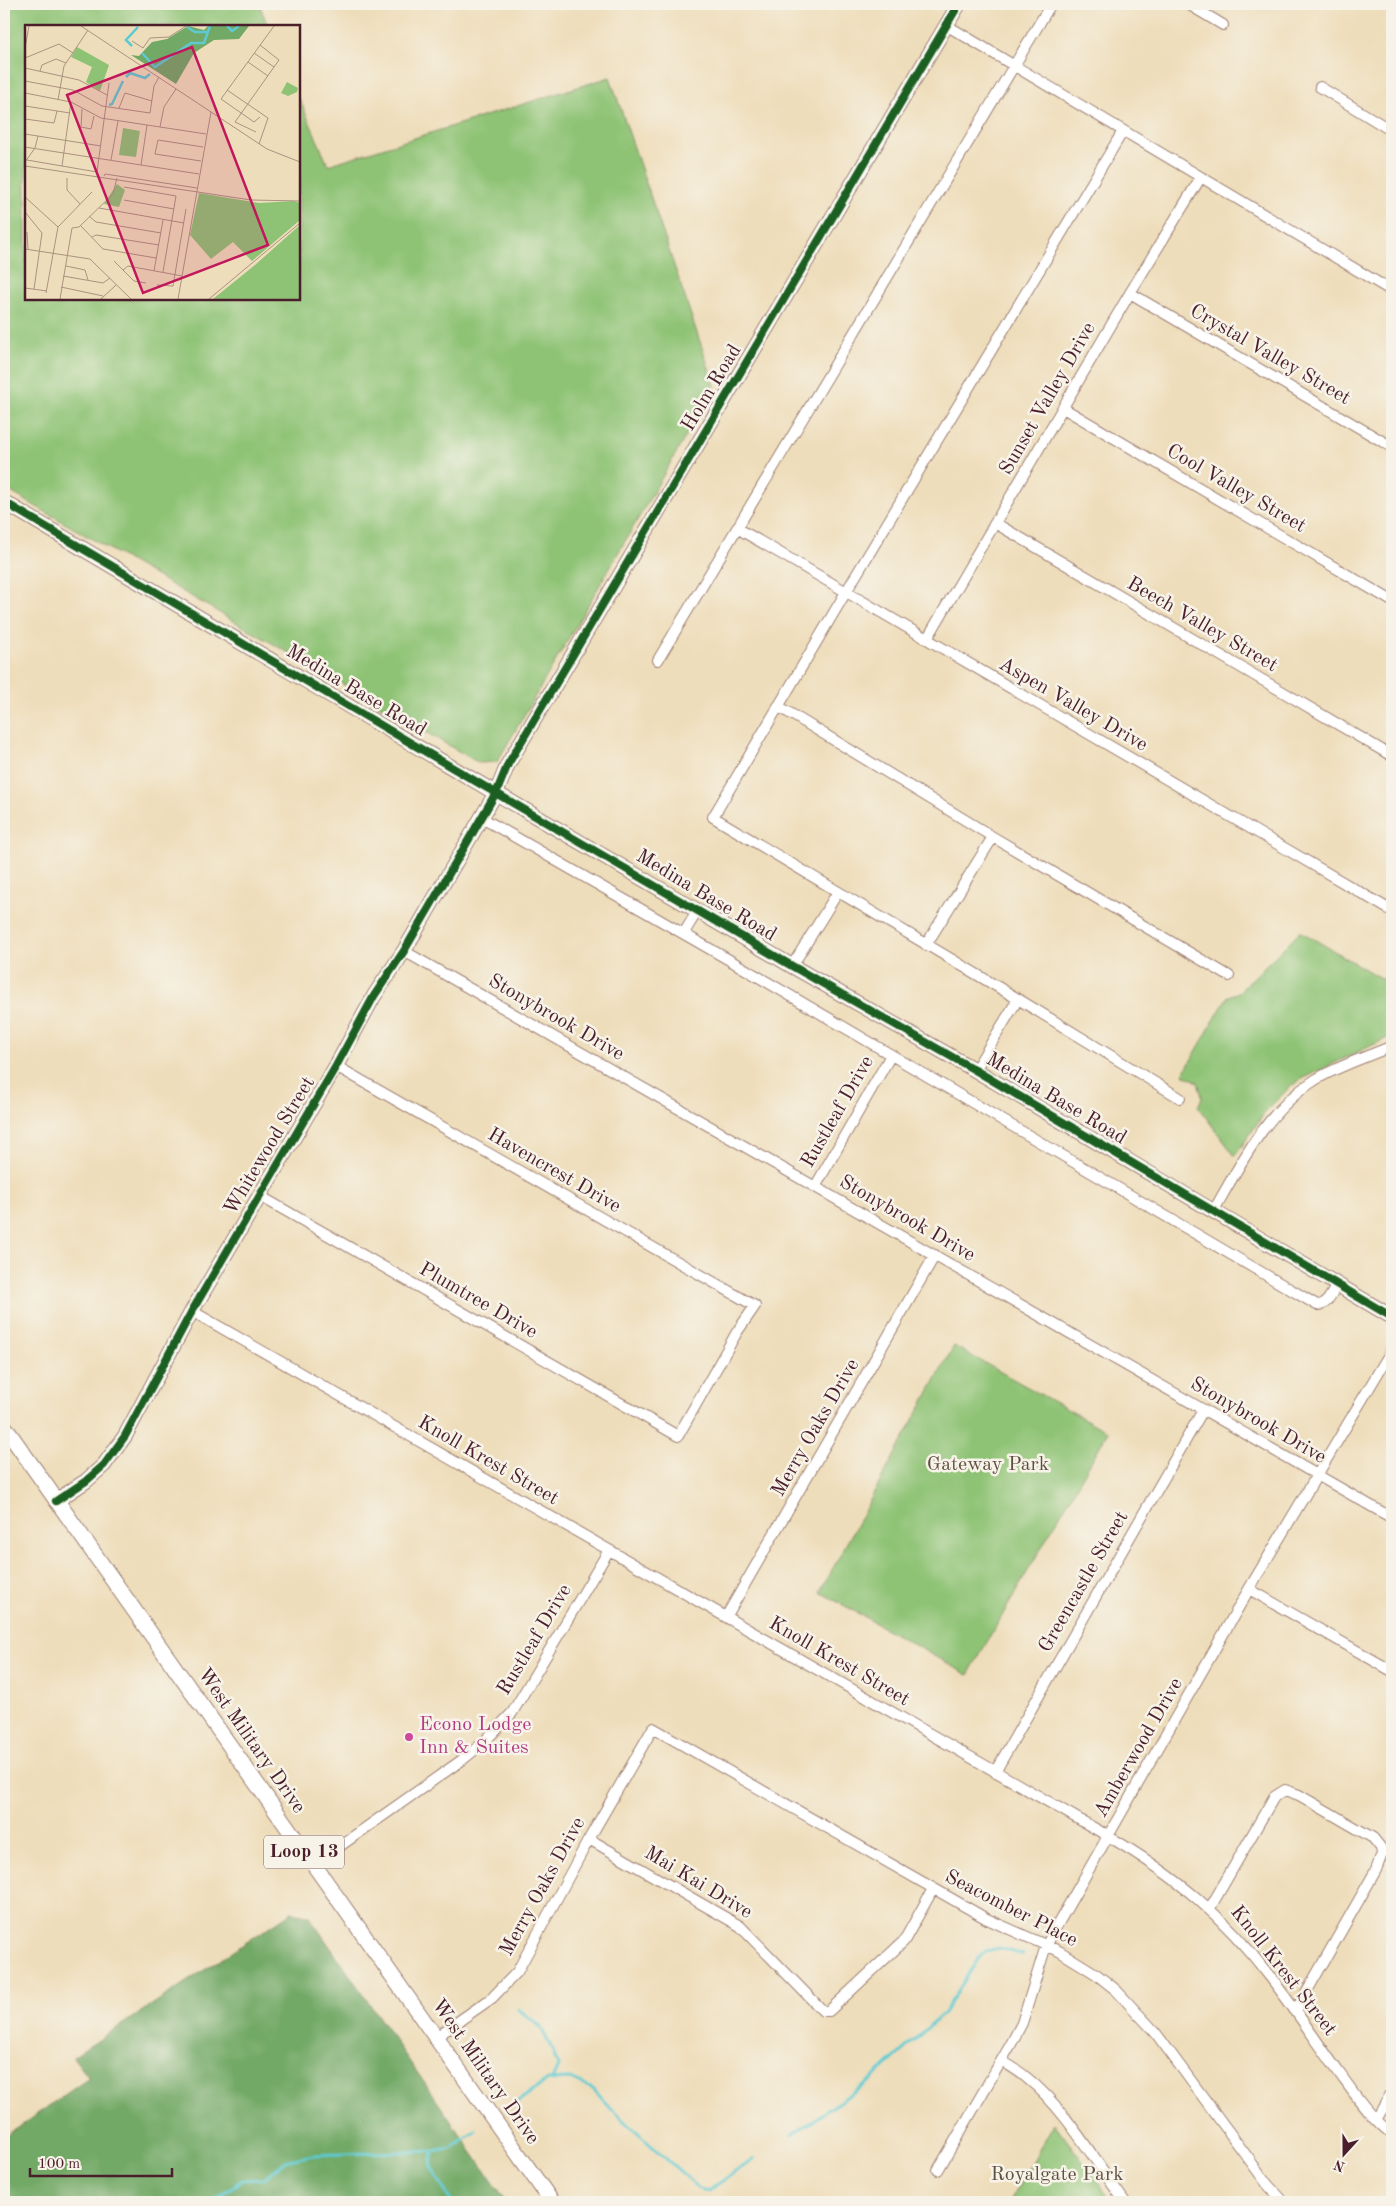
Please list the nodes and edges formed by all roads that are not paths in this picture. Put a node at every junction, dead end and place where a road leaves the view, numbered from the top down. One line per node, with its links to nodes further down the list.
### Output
1 (958, 4): 5 (street, Holm Road)
2 (1051, 4): 6 (street)
3 (1188, 4): 4 (street)
4 (1224, 25)
5 (946, 26): 6 (street); 24 (street, Holm Road)
6 (1014, 66): 8 (street); 17 (street)
7 (1320, 86): 9 (street)
8 (1123, 131): 10 (street); 18 (street)
9 (1392, 131)
10 (1201, 177): 11 (street); 12 (street, Sunset Valley Drive)
11 (1392, 291)
12 (1130, 293): 13 (street, Sunset Valley Drive); 14 (street, Crystal Valley Street)
13 (1062, 408): 16 (street, Sunset Valley Drive); 19 (street, Cool Valley Street)
14 (1392, 447)
15 (4, 502): 24 (street, Medina Base Road)
16 (995, 524): 20 (street, Sunset Valley Drive); 23 (street, Beech Valley Street)
17 (737, 528): 18 (street, Aspen Valley Drive); 21 (street)
18 (846, 592): 20 (street, Aspen Valley Drive); 22 (street)
19 (1392, 601)
20 (927, 640): 29 (street, Aspen Valley Drive)
21 (658, 660)
22 (778, 706): 26 (street); 27 (street)
23 (1392, 756)
24 (497, 791): 25 (street, Whitewood Street); 28 (street, Medina Base Road)
25 (482, 818): 30 (street); 32 (street, Whitewood Street)
26 (993, 837): 31 (street); 34 (street)
27 (838, 892): 31 (street); 33 (street)
28 (698, 910): 30 (street); 33 (street, Medina Base Road)
29 (1392, 912)
30 (684, 933): 37 (street)
31 (926, 945): 35 (street)
32 (404, 951): 38 (street, Whitewood Street); 41 (street, Stonybrook Drive)
33 (792, 966): 39 (street, Medina Base Road)
34 (1229, 976)
35 (1018, 998): 39 (street); 40 (street)
36 (1392, 1046): 43 (street)
37 (891, 1055): 41 (street, Rustleaf Drive); 45 (street)
38 (336, 1066): 42 (street, Whitewood Street); 51 (street, Havencrest Drive)
39 (975, 1070): 43 (street, Medina Base Road)
40 (1180, 1098)
41 (815, 1187): 44 (street, Stonybrook Drive)
42 (260, 1196): 46 (street, Whitewood Street); 51 (street, Plumtree Drive)
43 (1213, 1212): 45 (street, Medina Base Road)
44 (934, 1255): 49 (street, Stonybrook Drive); 57 (street, Merry Oaks Drive)
45 (1337, 1284): 47 (street, Medina Base Road)
46 (192, 1311): 53 (street, Whitewood Street); 55 (street, Knoll Krest Street)
47 (1392, 1317)
48 (1391, 1353): 52 (street, Amberwood Drive)
49 (1203, 1410): 52 (street, Stonybrook Drive); 60 (street, Greencastle Street)
50 (4, 1426): 53 (main road, West Military Drive / Loop 13)
51 (678, 1436)
52 (1317, 1475): 54 (street, Stonybrook Drive); 56 (street, Amberwood Drive)
53 (56, 1501): 63 (main road, West Military Drive / Loop 13)
54 (1392, 1518)
55 (609, 1550): 57 (street, Knoll Krest Street); 63 (street, Rustleaf Drive)
56 (1249, 1589): 58 (street); 61 (street, Amberwood Drive)
57 (726, 1617): 60 (street, Knoll Krest Street)
58 (1392, 1671)
59 (653, 1728): 62 (street, Merry Oaks Drive); 64 (street, Seacomber Place)
60 (995, 1772): 61 (street, Knoll Krest Street)
61 (1108, 1836): 65 (street, Knoll Krest Street); 66 (street, Amberwood Drive)
62 (589, 1839): 64 (street, Mai Kai Drive); 68 (street, Merry Oaks Drive)
63 (313, 1865): 68 (main road, West Military Drive / Loop 13)
64 (933, 1889): 66 (street, Seacomber Place)
65 (1210, 1908): 67 (street, Knoll Krest Street); 67 (street)
66 (1047, 1945): 69 (street, Amberwood Drive); 76 (street, Seacomber Place)
67 (1295, 2012): 71 (street, Knoll Krest Street)
68 (436, 2038): 74 (main road, West Military Drive / Loop 13)
69 (1002, 2061): 73 (street, Amberwood Drive); 75 (street)
70 (1392, 2092): 71 (street)
71 (1376, 2120): 72 (street, Knoll Krest Street)
72 (1392, 2134)
73 (938, 2170)
74 (552, 2202)
75 (1124, 2202)
76 (1284, 2202)

